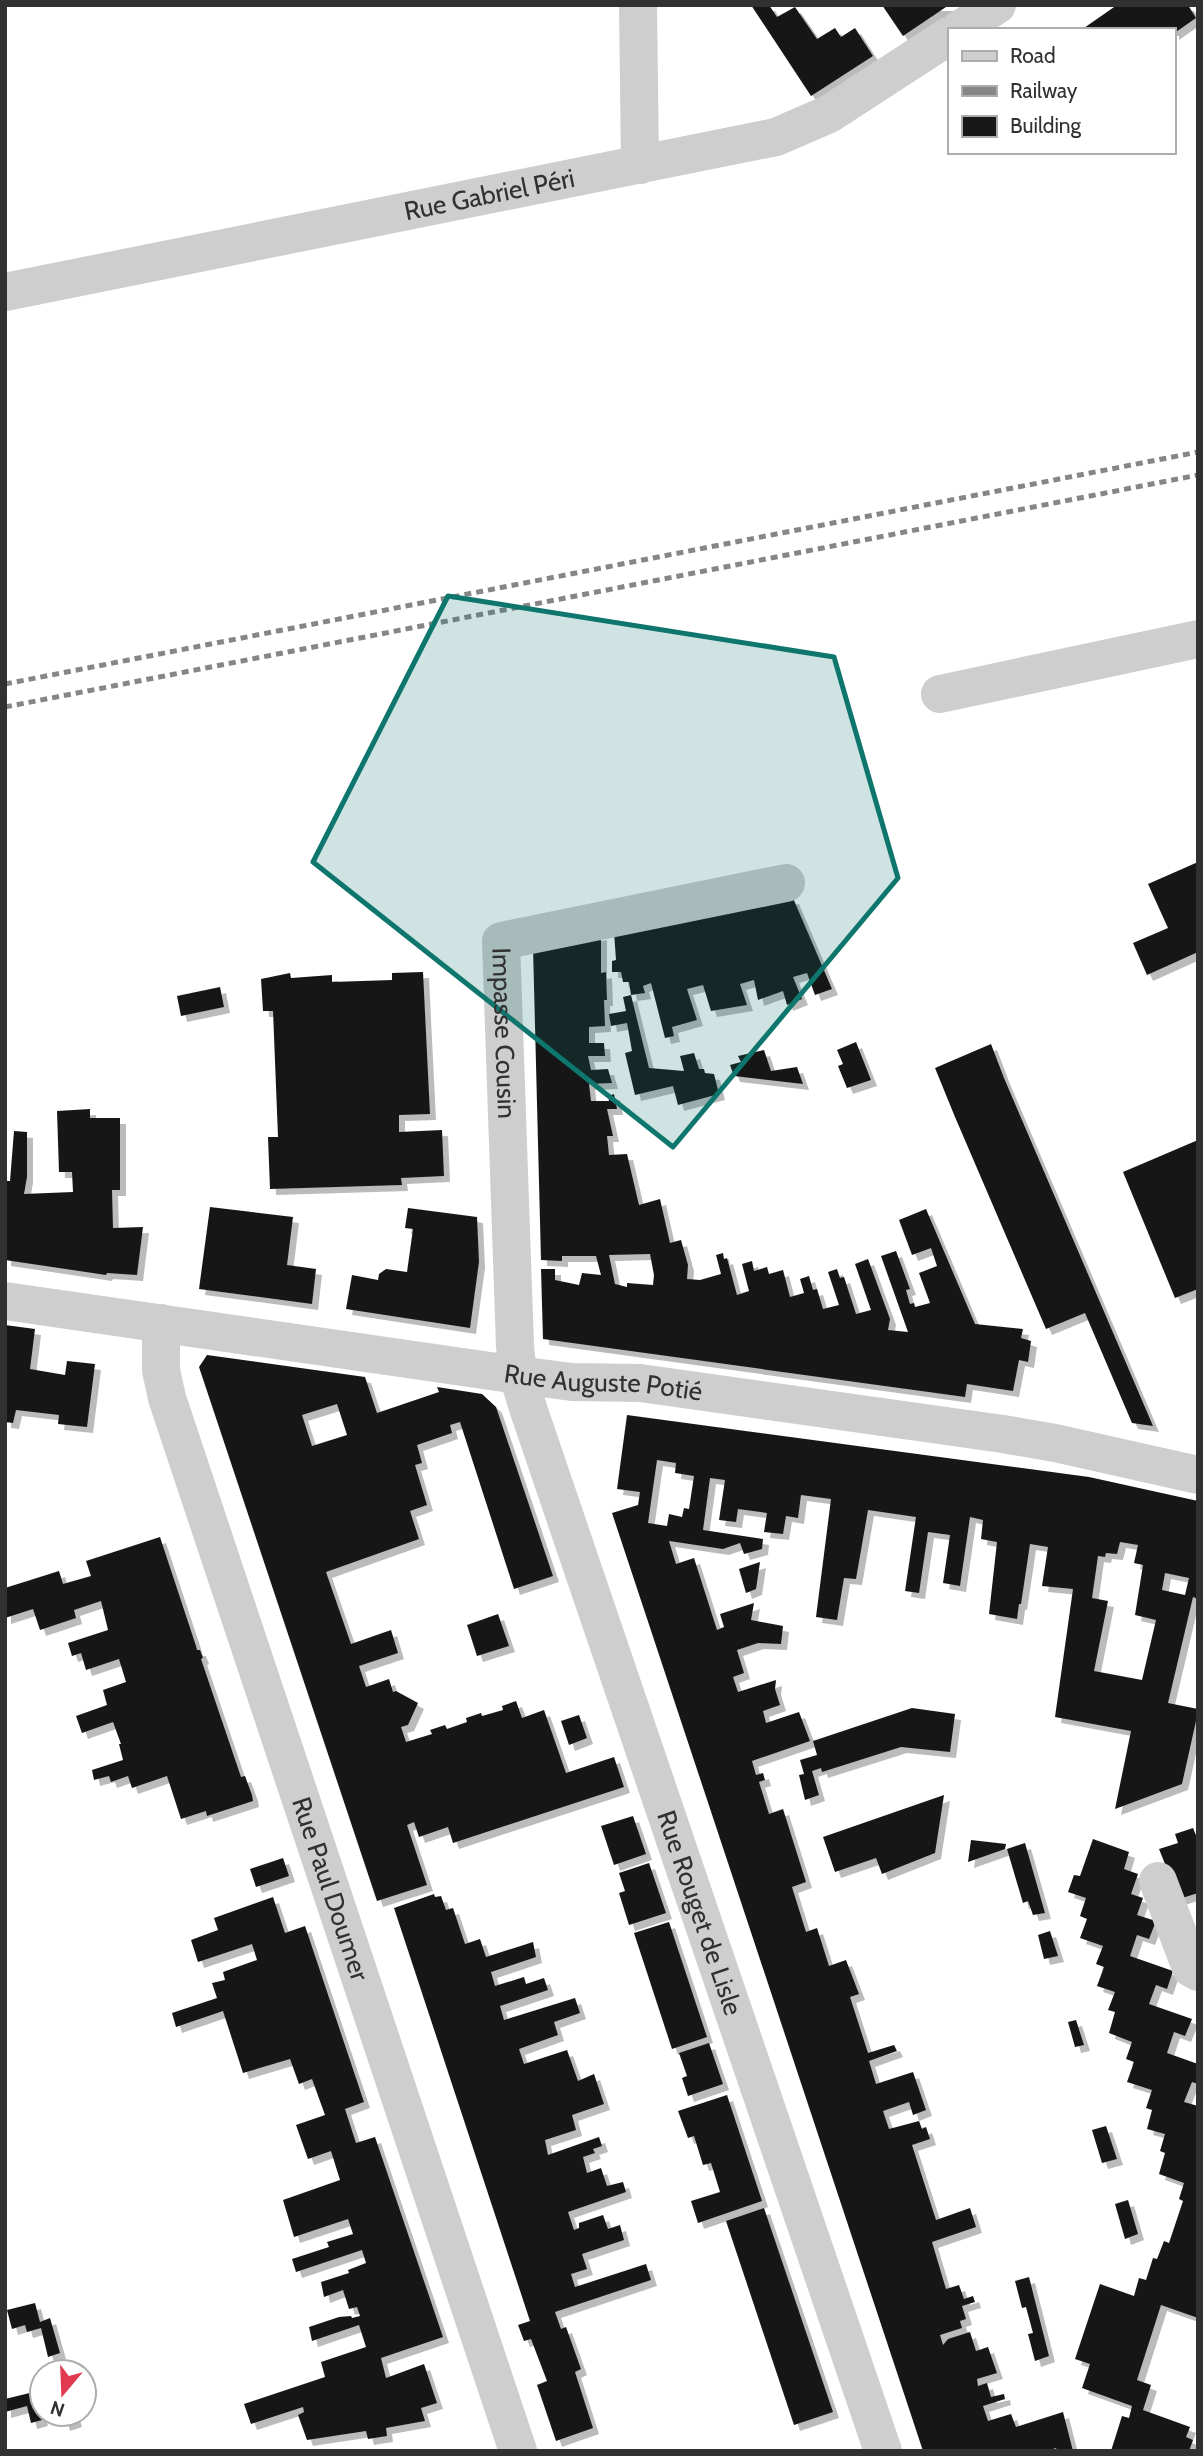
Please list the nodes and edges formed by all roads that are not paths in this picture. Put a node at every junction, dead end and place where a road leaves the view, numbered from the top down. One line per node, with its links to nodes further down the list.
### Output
1 (638, 5): 5 (street)
2 (997, 5): 3 (street)
3 (963, 28)
4 (948, 38): 5 (street, Rue Gabriel Péri)
5 (640, 165): 6 (street, Rue Gabriel Péri)
6 (5, 292)
7 (1198, 639): 8 (street)
8 (940, 694)
9 (786, 883): 12 (street, Impasse Cousin)
10 (5, 1301): 11 (street, Rue Auguste Potié)
11 (161, 1323): 12 (street, Rue Auguste Potié); 16 (street, Rue Paul Doumer)
12 (518, 1375): 13 (street, Rue Auguste Potié); 17 (street, Rue Rouget de Lisle)
13 (1198, 1475)
14 (1158, 1881): 15 (street)
15 (1198, 1972)
16 (518, 2451)
17 (883, 2451)

